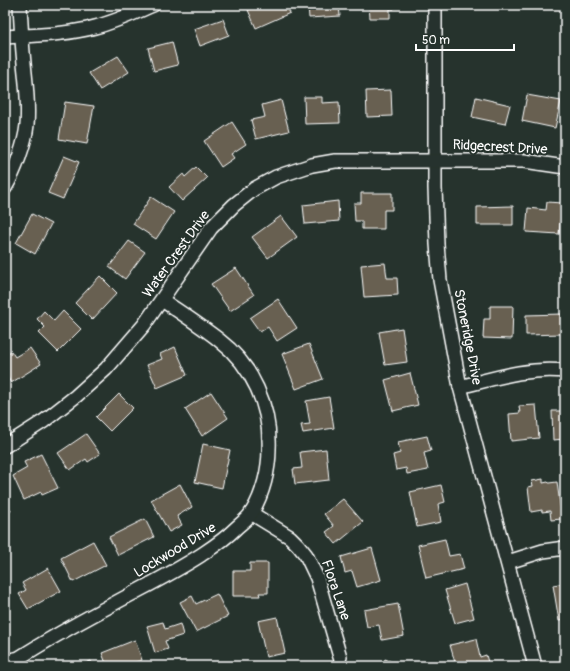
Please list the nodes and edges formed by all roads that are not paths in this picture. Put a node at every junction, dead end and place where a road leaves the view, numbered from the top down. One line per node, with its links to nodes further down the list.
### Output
1 (20, 5): 4 (street)
2 (153, 5): 4 (street)
3 (435, 5): 6 (street, Stoneridge Drive)
4 (22, 36): 5 (street); 8 (street)
5 (5, 37)
6 (434, 160): 7 (street, Ridgecrest Drive); 9 (street, Water Crest Drive); 11 (street, Stoneridge Drive)
7 (565, 167)
8 (5, 188)
9 (162, 300): 12 (street, Water Crest Drive); 13 (street, Lockwood Drive)
10 (565, 371): 11 (street)
11 (460, 387): 15 (street, Stoneridge Drive)
12 (5, 446)
13 (251, 513): 16 (street, Flora Lane); 17 (street, Lockwood Drive)
14 (565, 548): 15 (street)
15 (508, 562): 18 (street, Stoneridge Drive)
16 (340, 657)
17 (5, 661)
18 (535, 666)

